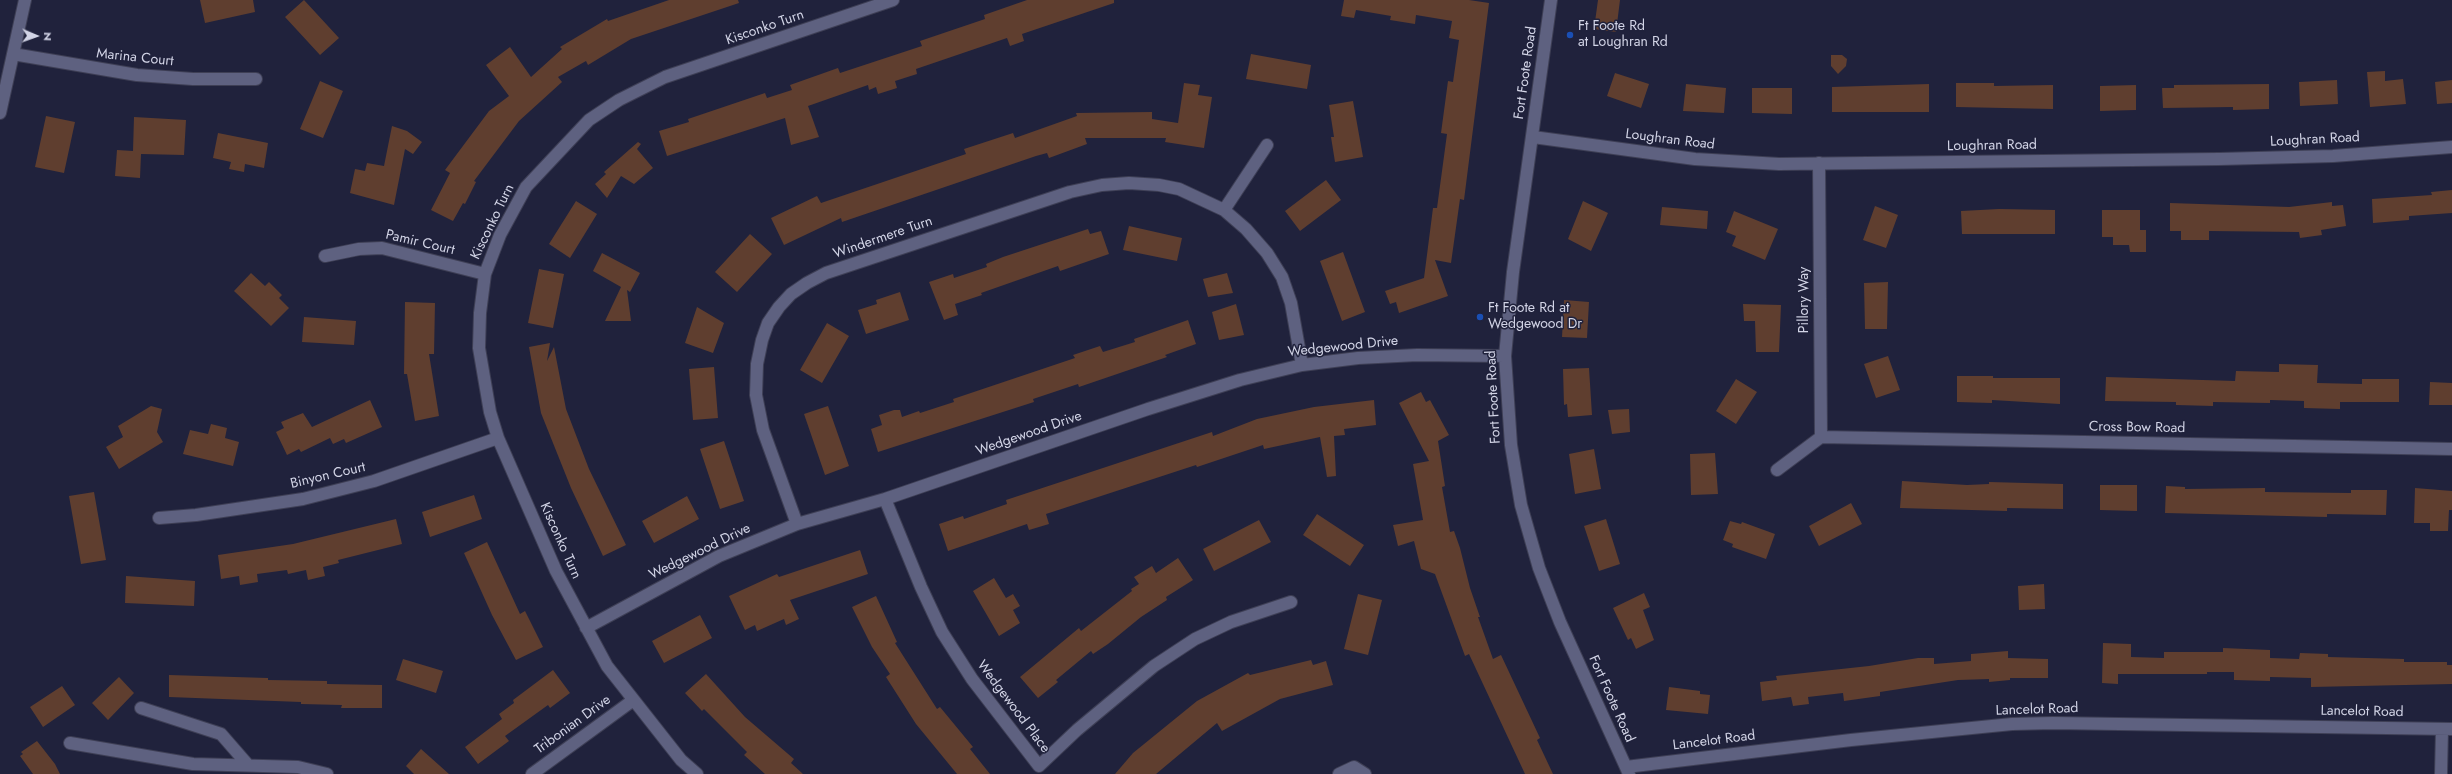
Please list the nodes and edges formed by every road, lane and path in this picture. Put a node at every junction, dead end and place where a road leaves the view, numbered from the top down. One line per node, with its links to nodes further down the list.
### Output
1 (24, 0): 4 (street)
2 (893, 0): 13 (street, Kisconko Turn)
3 (1551, 0): 7 (street, Fort Foote Road)
4 (13, 54): 5 (street, Marina Court); 6 (street)
5 (256, 79)
6 (0, 113)
7 (1533, 137): 10 (street, Loughran Road); 14 (street, Fort Foote Road)
8 (1267, 144): 11 (street)
9 (2452, 147): 10 (street, Loughran Road)
10 (1819, 163): 16 (street, Pillory Way)
11 (1224, 210): 15 (street, Windermere Turn); 22 (street, Windermere Turn)
12 (325, 256): 13 (street, Pamir Court)
13 (484, 274): 17 (street, Kisconko Turn)
14 (1505, 356): 15 (street, Wedgewood Drive); 30 (street, Fort Foote Road)
15 (1302, 365): 20 (street, Wedgewood Drive)
16 (1821, 437): 18 (street, Cross Bow Road); 19 (street)
17 (498, 438): 21 (street, Binyon Court); 24 (street, Kisconko Turn)
18 (2452, 449)
19 (1777, 470)
20 (885, 500): 22 (street, Wedgewood Drive); 23 (street, Wedgewood Place)
21 (159, 518)
22 (797, 524): 24 (street, Wedgewood Drive)
23 (1291, 602)
24 (586, 628): 25 (street, Kisconko Turn)
25 (632, 701): 32 (street, Tribonian Drive); 33 (street, Kisconko Turn)
26 (141, 708): 29 (street)
27 (2447, 729): 30 (street, Lancelot Road); 36 (street)
28 (70, 743): 29 (street)
29 (245, 770): 31 (street)
30 (1627, 770)
31 (326, 774)
32 (532, 774)
33 (697, 774)
34 (1339, 774): 35 (street)
35 (1365, 774)
36 (2441, 774)

